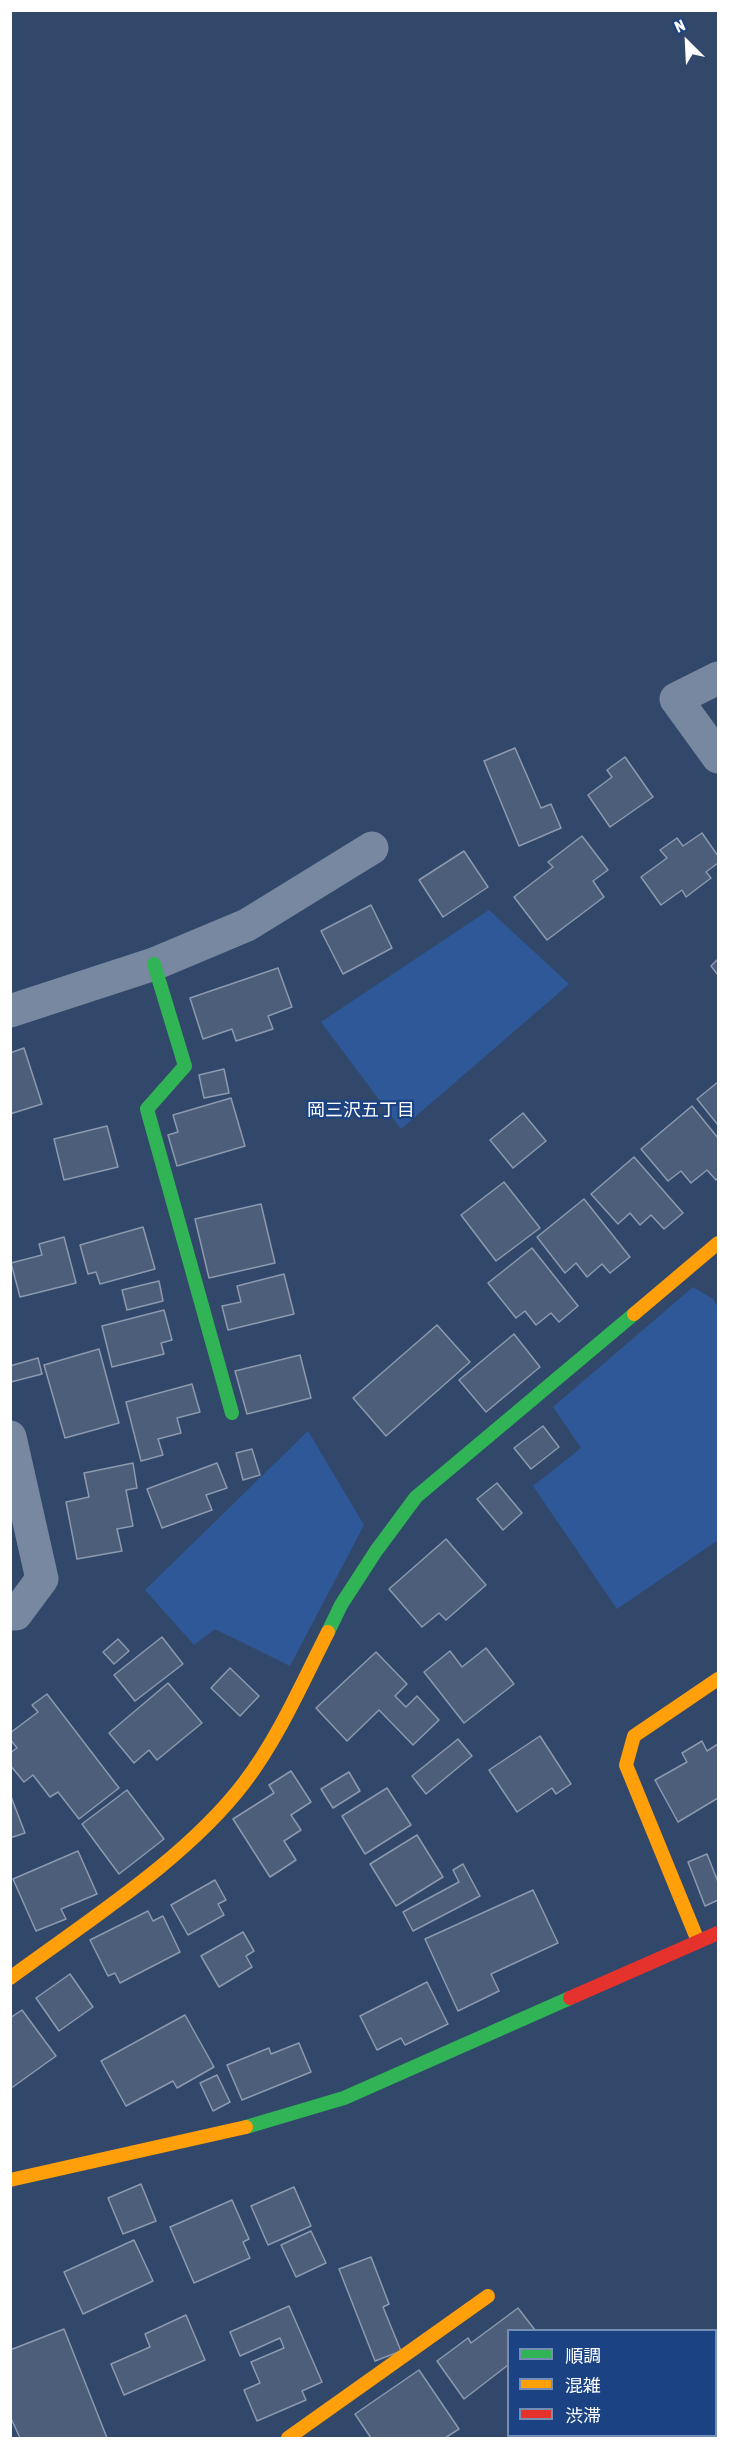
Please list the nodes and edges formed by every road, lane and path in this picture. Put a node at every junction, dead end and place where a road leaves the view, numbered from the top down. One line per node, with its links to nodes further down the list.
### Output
1 (718, 678): 2 (street)
2 (718, 756)
3 (372, 848): 4 (street)
4 (154, 964): 5 (street); 7 (street)
5 (10, 1011)
6 (718, 1242): 13 (street)
7 (232, 1413)
8 (10, 1437): 9 (street)
9 (10, 1614)
10 (718, 1679): 12 (street)
11 (718, 1933): 12 (street)
12 (698, 1941): 14 (street)
13 (10, 1978)
14 (10, 2180)
15 (488, 2296): 16 (street)
16 (288, 2439)

